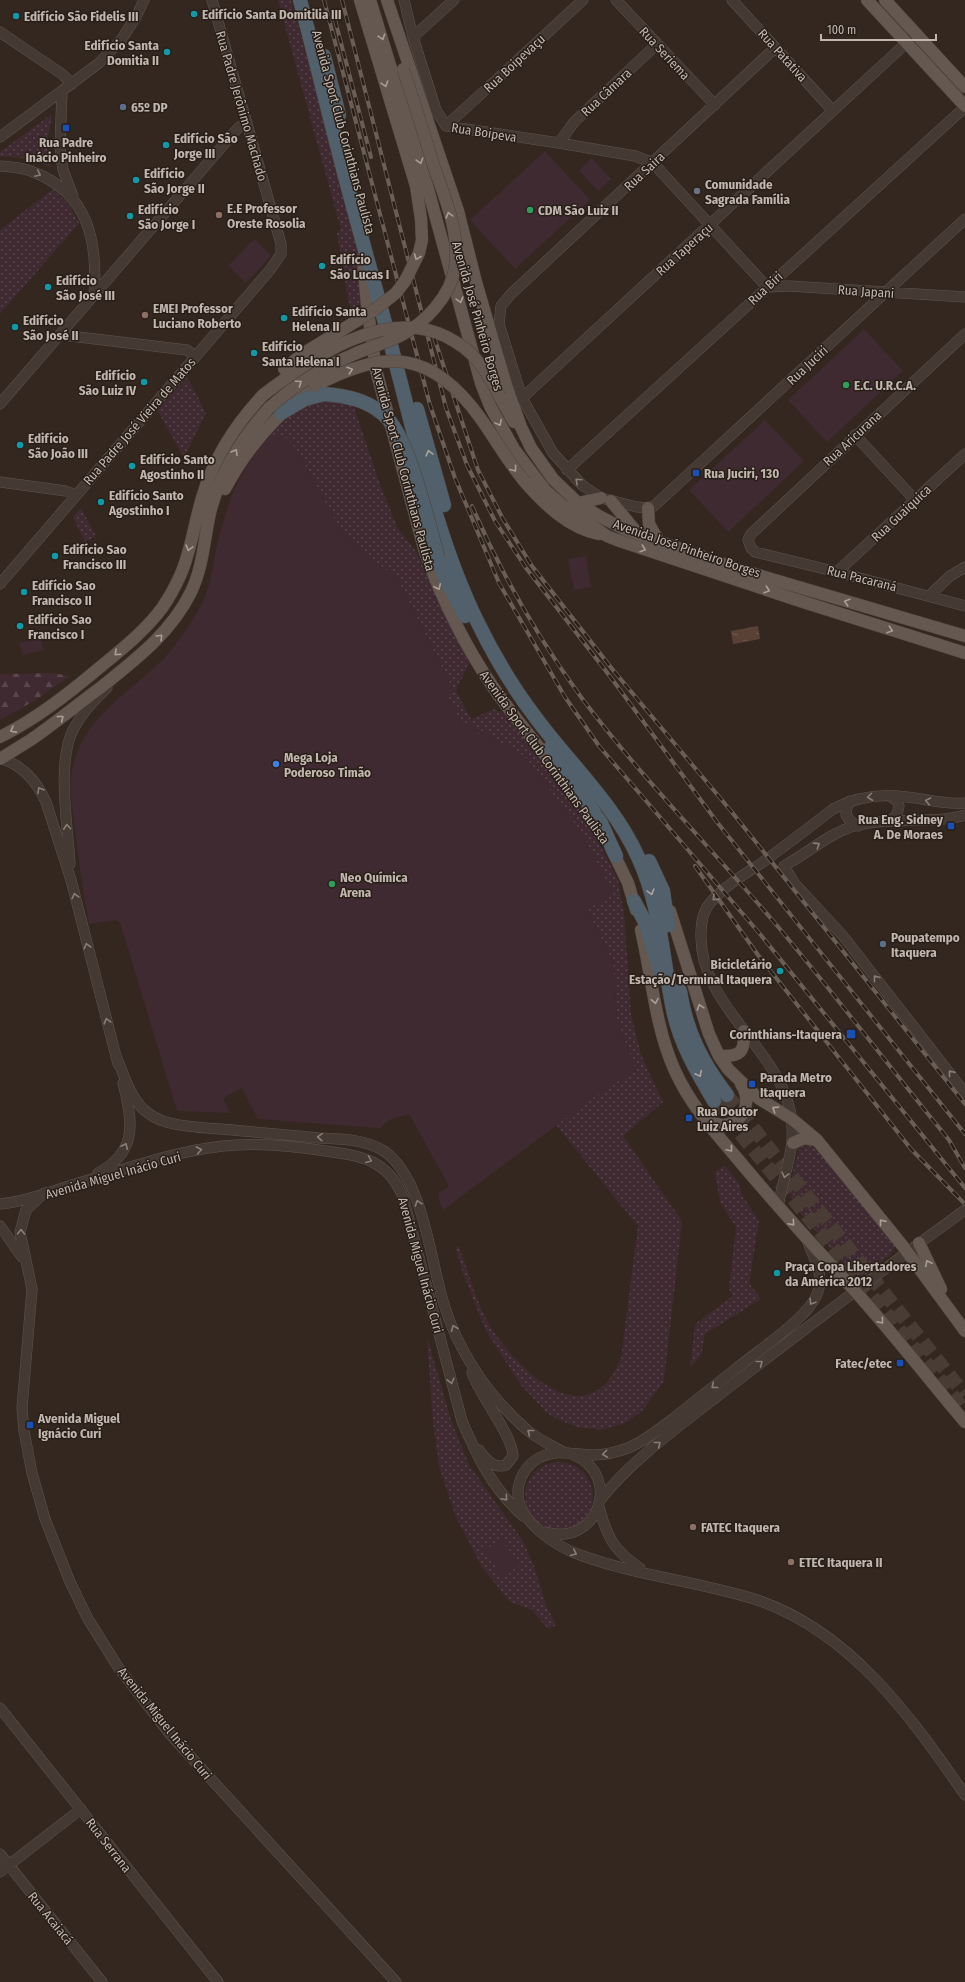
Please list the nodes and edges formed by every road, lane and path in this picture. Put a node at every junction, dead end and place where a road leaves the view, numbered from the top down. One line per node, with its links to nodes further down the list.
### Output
1 (144, 0): 20 (street)
2 (212, 0): 26 (street, Rua Padre Jerônimo Machado)
3 (300, 0): 37 (highway, Avenida Sport Club Corinthians Paulista)
4 (309, 0): 85 (highway, Avenida Sport Club Corinthians Paulista, one-way to 4)
5 (360, 0): 47 (main road, one-way to 47, bridge)
6 (370, 0): 62 (main road, Avenida José Pinheiro Borges, one-way to 62)
7 (404, 0): 16 (street, Rua Boipeva)
8 (454, 0): 16 (street)
9 (583, 0): 27 (street, Rua Boipevaçu)
10 (616, 0): 18 (street, Rua Seriema)
11 (732, 0): 19 (street, Rua Patativa)
12 (868, 0): 17 (main road)
13 (885, 0): 17 (main road)
14 (388, 5): 50 (main road, one-way to 14, bridge); 51 (main road, Avenida José Pinheiro Borges)
15 (0, 32): 20 (street)
16 (413, 37): 27 (street, Rua Boipeva)
17 (912, 38): 21 (main road); 24 (main road); 25 (street, Rua Taperaçu)
18 (657, 44): 23 (street, Rua Seriema); 29 (street, Rua Câmara)
19 (776, 48): 23 (street, Rua Saira); 25 (street, Rua Patativa)
20 (72, 84): 22 (street)
21 (963, 85)
22 (62, 91): 28 (street); 32 (street)
23 (715, 106): 30 (street, Rua Saira)
24 (965, 106): 39 (street, Rua Biri)
25 (833, 111): 36 (street, Rua Taperaçu)
26 (247, 122): 38 (street, Rua Padre Jerônimo Machado); 41 (street)
27 (446, 126): 29 (street, Rua Boipeva)
28 (0, 137)
29 (559, 143): 30 (street, Rua Boipeva)
30 (653, 162): 36 (street); 48 (street, Rua Saira)
31 (0, 166): 33 (street, one-way to 33)
32 (63, 170): 33 (street); 34 (street)
33 (54, 182): 34 (street)
34 (74, 199): 41 (street)
35 (965, 219): 40 (street, Rua Juciri)
36 (710, 225): 39 (street); 48 (street, Rua Taperaçu)
37 (361, 236): 72 (highway, Avenida Sport Club Corinthians Paulista); 83 (main road, Avenida Sport Club Corinthians Paulista, one-way to 83)
38 (278, 259): 45 (street, Rua Padre José Vieira de Matos)
39 (767, 287): 40 (street, Rua Japani); 54 (street, Rua Biri)
40 (886, 292): 42 (street, Rua Japani); 60 (street, Rua Juciri)
41 (94, 296): 43 (street)
42 (965, 297)
43 (63, 331): 45 (street); 49 (street)
44 (965, 334): 52 (street, Rua Aricurana)
45 (195, 356): 56 (street, Rua Padre José Vieira de Matos)
46 (319, 390): 50 (highway); 62 (main road, one-way to 62, bridge); 72 (highway, bridge)
47 (263, 395): 51 (main road, bridge); 75 (main road, one-way to 75)
48 (522, 398): 54 (street)
49 (0, 404)
50 (275, 411): 73 (main road, one-way to 50)
51 (521, 427): 59 (main road, Avenida José Pinheiro Borges)
52 (855, 435): 58 (street); 64 (street, Rua Aricurana)
53 (965, 454): 58 (street, Rua Guaiquica)
54 (567, 470): 57 (street, one-way to 54)
55 (0, 482): 56 (street)
56 (76, 495): 67 (street, Rua Padre José Vieira de Matos)
57 (606, 499): 59 (main road); 60 (street); 61 (main road)
58 (915, 500): 66 (street, Rua Guaiquica)
59 (578, 502): 61 (main road, Avenida José Pinheiro Borges)
60 (648, 508): 63 (main road)
61 (638, 534): 63 (main road, Avenida José Pinheiro Borges)
62 (606, 536): 71 (main road, Avenida José Pinheiro Borges, one-way to 71)
63 (659, 542): 70 (main road, Avenida José Pinheiro Borges, one-way to 63)
64 (751, 548): 66 (street, Rua Pacaraná)
65 (965, 567): 68 (street)
66 (837, 572): 68 (street, Rua Pacaraná)
67 (0, 584)
68 (930, 596): 69 (street, Rua Pacaraná)
69 (965, 606)
70 (965, 636)
71 (965, 653)
72 (519, 695): 74 (highway, Avenida Sport Club Corinthians Paulista)
73 (92, 698): 76 (main road, one-way to 73, bridge); 84 (street, one-way to 73)
74 (536, 719): 83 (highway); 87 (highway, Avenida Sport Club Corinthians Paulista, one-way to 87)
75 (0, 737)
76 (0, 758): 84 (street, one-way to 76)
77 (890, 796): 78 (street, one-way to 78); 79 (street, one-way to 77); 81 (street)
78 (850, 801): 82 (street); 88 (street, one-way to 88)
79 (965, 803)
80 (965, 815): 81 (street)
81 (888, 821): 82 (street)
82 (858, 826): 92 (street, one-way to 82)
83 (616, 856): 86 (main road, Avenida Sport Club Corinthians Paulista)
84 (71, 880): 90 (street, one-way to 84)
85 (663, 891): 89 (main road, Avenida Sport Club Corinthians Paulista, one-way to 85); 93 (highway, Avenida Sport Club Corinthians Paulista)
86 (634, 901): 87 (highway); 96 (main road, Avenida Sport Club Corinthians Paulista, one-way to 96)
87 (674, 1012): 94 (highway, Avenida Sport Club Corinthians Paulista, one-way to 94)
88 (744, 1030): 89 (main road); 95 (street)
89 (719, 1056): 91 (main road, Avenida Sport Club Corinthians Paulista)
90 (117, 1058): 99 (street, one-way to 90); 112 (street, Avenida Miguel Inácio Curi, one-way to 90)
91 (740, 1081): 95 (main road, Avenida Sport Club Corinthians Paulista, one-way to 91); 96 (main road)
92 (965, 1093)
93 (727, 1094)
94 (714, 1101)
95 (792, 1119): 97 (main road, Avenida Sport Club Corinthians Paulista); 98 (street)
96 (705, 1120): 102 (main road, Avenida Sport Club Corinthians Paulista, one-way to 102)
97 (817, 1140): 98 (main road); 107 (main road, Avenida Sport Club Corinthians Paulista, one-way to 97)
98 (793, 1143): 102 (street, one-way to 102)
99 (86, 1180): 100 (street, Avenida Miguel Inácio Curi); 113 (street, Avenida Miguel Inácio Curi, one-way to 113)
100 (44, 1193): 101 (street); 108 (street, Avenida Miguel Inácio Curi, one-way to 100)
101 (0, 1204)
102 (778, 1207): 105 (main road, Avenida Sport Club Corinthians Paulista, one-way to 105)
103 (964, 1211): 106 (street)
104 (0, 1226): 108 (street, Avenida Miguel Inácio Curi)
105 (806, 1239): 109 (main road, Avenida Sport Club Corinthians Paulista); 115 (street, one-way to 115)
106 (919, 1243): 107 (street); 110 (main road, one-way to 106)
107 (906, 1252): 109 (street); 110 (main road, Avenida Sport Club Corinthians Paulista)
108 (28, 1270): 128 (street, Avenida Miguel Inácio Curi)
109 (855, 1291): 114 (main road, Avenida Sport Club Corinthians Paulista, one-way to 114); 116 (street, one-way to 109)
110 (949, 1308): 111 (main road, Avenida Sport Club Corinthians Paulista)
111 (965, 1331)
112 (465, 1355): 113 (street); 115 (street, Avenida Miguel Inácio Curi, one-way to 112)
113 (462, 1420): 117 (street, Avenida Miguel Inácio Curi, one-way to 117)
114 (965, 1422)
115 (567, 1453): 116 (street); 117 (street, Avenida Miguel Inácio Curi)
116 (600, 1504): 118 (street); 119 (street, Avenida Miguel Inácio Curi)
117 (526, 1518): 118 (street, Avenida Miguel Inácio Curi)
118 (542, 1531): 119 (street, Avenida Miguel Inácio Curi, one-way to 119)
119 (647, 1573): 121 (street, Avenida Miguel Inácio Curi)
120 (0, 1708): 122 (street, Rua Serrana)
121 (965, 1795)
122 (81, 1809): 124 (street); 127 (street, Rua Serrana)
123 (0, 1854): 124 (street, Rua Acaiacá)
124 (8, 1865): 125 (street); 126 (street, Rua Acaiacá)
125 (0, 1872)
126 (102, 1982)
127 (218, 1982)
128 (396, 1982)

